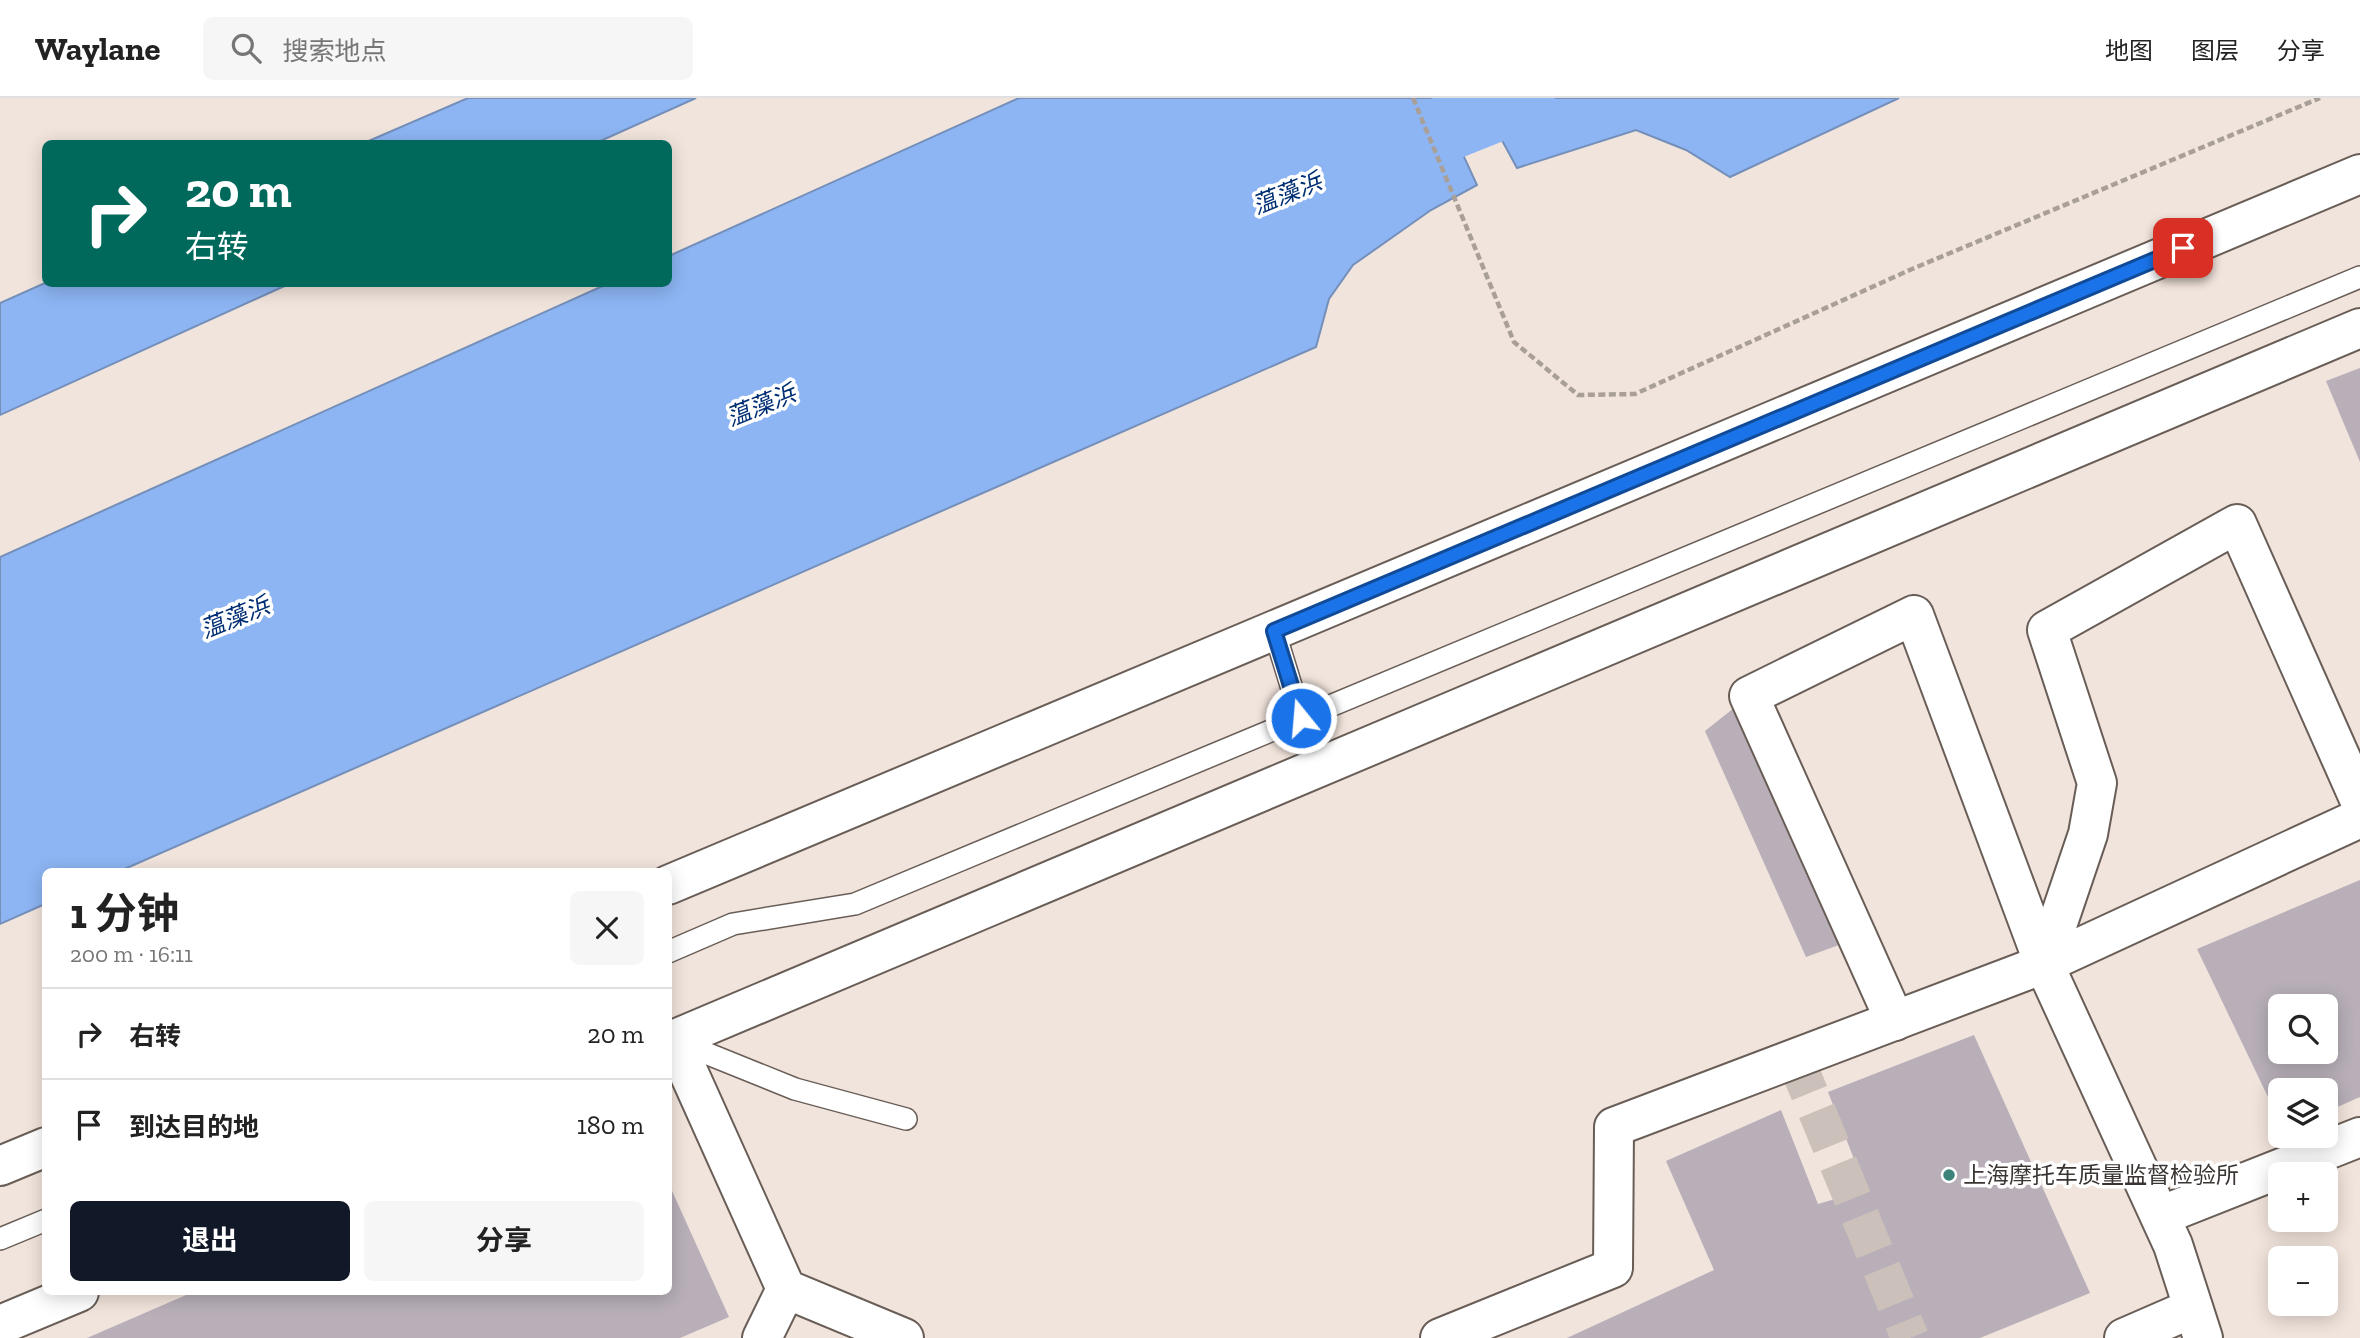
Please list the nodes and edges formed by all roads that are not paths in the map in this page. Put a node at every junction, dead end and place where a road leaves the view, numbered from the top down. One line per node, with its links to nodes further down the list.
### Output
1 (2360, 174): 4 (street)
2 (2360, 277): 5 (lane)
3 (2360, 328): 12 (street)
4 (1274, 631): 5 (lane); 8 (street)
5 (1301, 718): 9 (lane)
6 (2360, 800): 10 (street)
7 (2360, 818): 10 (street)
8 (672, 883)
9 (672, 950)
10 (2044, 964): 11 (street); 11 (street); 19 (street)
11 (1895, 1021): 28 (street)
12 (672, 1041)
13 (672, 1041): 15 (lane)
14 (672, 1043): 22 (street)
15 (906, 1119)
16 (2360, 1137): 19 (street)
17 (42, 1149): 18 (street)
18 (0, 1166)
19 (2160, 1216): 24 (street)
20 (42, 1222): 21 (lane)
21 (0, 1239)
22 (786, 1289): 26 (street); 27 (street)
23 (72, 1295): 25 (street)
24 (2198, 1323): 29 (street)
25 (0, 1325)
26 (762, 1338)
27 (904, 1338)
28 (1440, 1338)
29 (2124, 1338)

